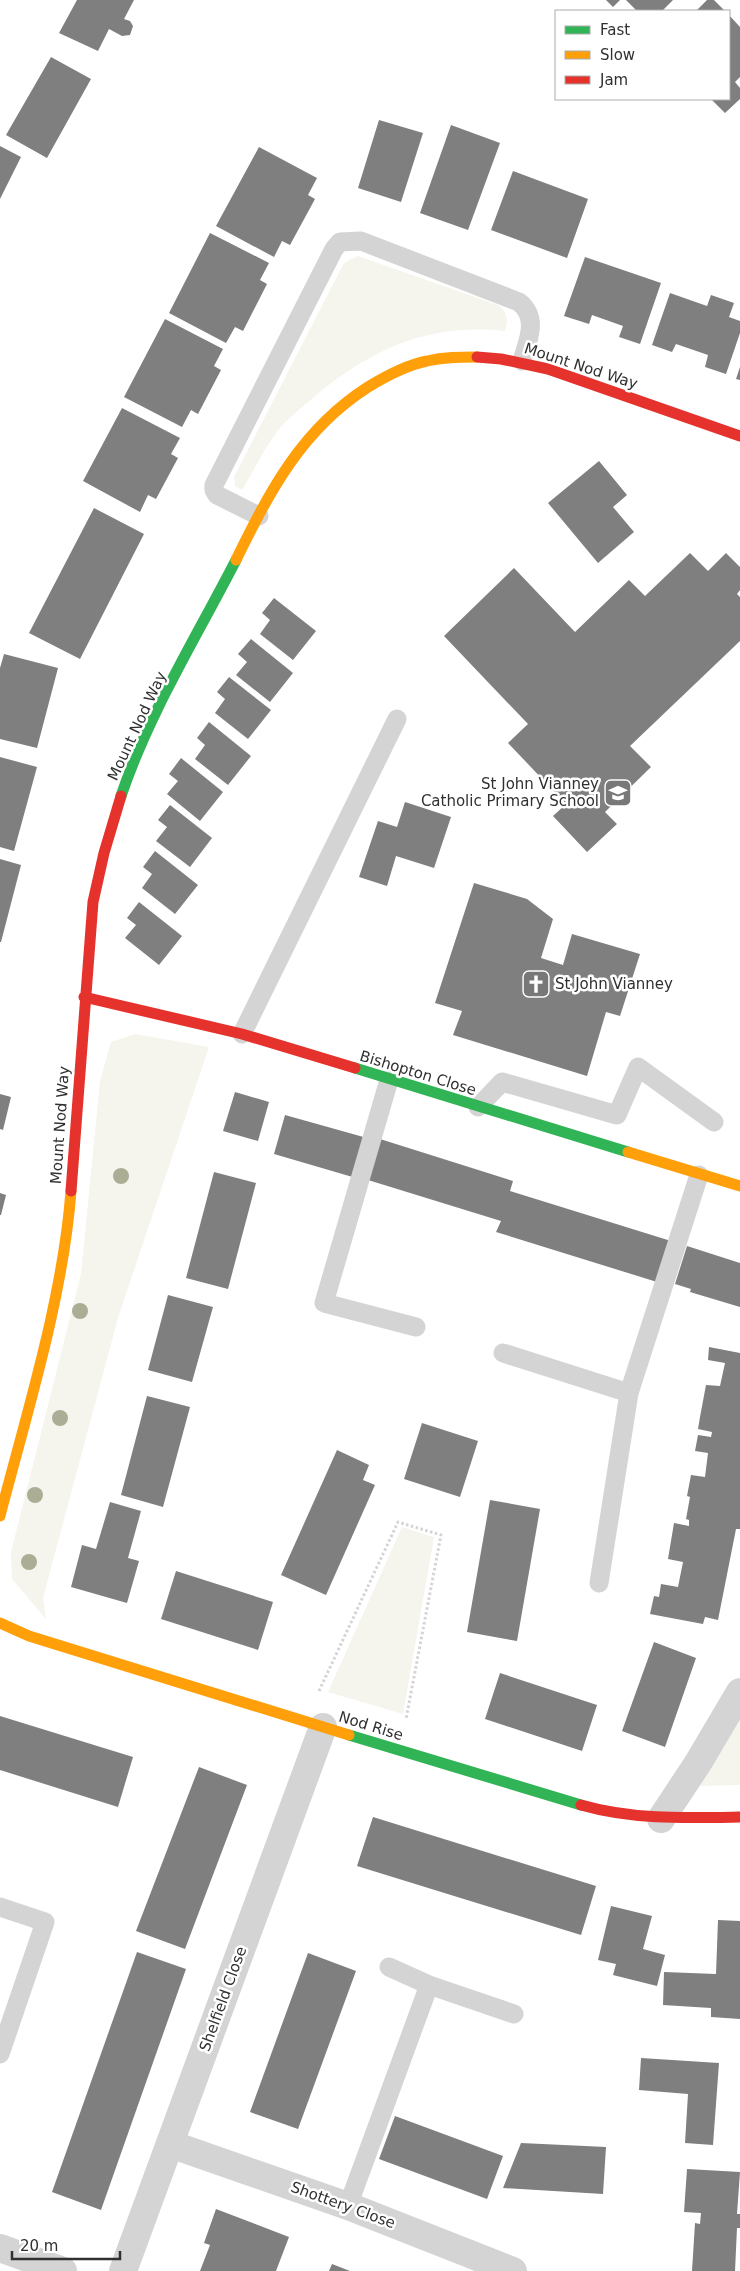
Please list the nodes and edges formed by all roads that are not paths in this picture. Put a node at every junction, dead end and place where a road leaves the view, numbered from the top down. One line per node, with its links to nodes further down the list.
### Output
1 (522, 361): 2 (street, Mount Nod Way); 3 (street, Mount Nod Way); 3 (lane)
2 (740, 436)
3 (259, 516): 5 (street, Mount Nod Way)
4 (397, 719): 6 (lane)
5 (84, 998): 6 (street, Bishopton Close); 15 (street, Mount Nod Way)
6 (242, 1034): 7 (street, Bishopton Close)
7 (389, 1080): 8 (street, Bishopton Close); 12 (lane)
8 (478, 1107): 9 (lane); 10 (street, Bishopton Close)
9 (714, 1122)
10 (699, 1175): 11 (street, Bishopton Close); 14 (lane)
11 (740, 1186)
12 (416, 1327)
13 (503, 1354): 14 (lane)
14 (629, 1394): 16 (lane)
15 (0, 1516)
16 (599, 1583)
17 (0, 1623): 19 (street, Nod Rise)
18 (740, 1692): 21 (street)
19 (314, 1724): 21 (street, Nod Rise); 27 (street, Shelfield Close)
20 (740, 1817): 21 (street, Nod Rise)
21 (661, 1819)
22 (0, 1907): 26 (lane)
23 (389, 1967): 24 (lane)
24 (429, 1985): 25 (lane); 28 (lane)
25 (514, 2014)
26 (0, 2054)
27 (170, 2144): 28 (street, Shottery Close); 31 (street, Shelfield Close)
28 (348, 2206): 32 (street, Shottery Close)
29 (0, 2248): 30 (street)
30 (63, 2271)
31 (123, 2271)
32 (513, 2271)

